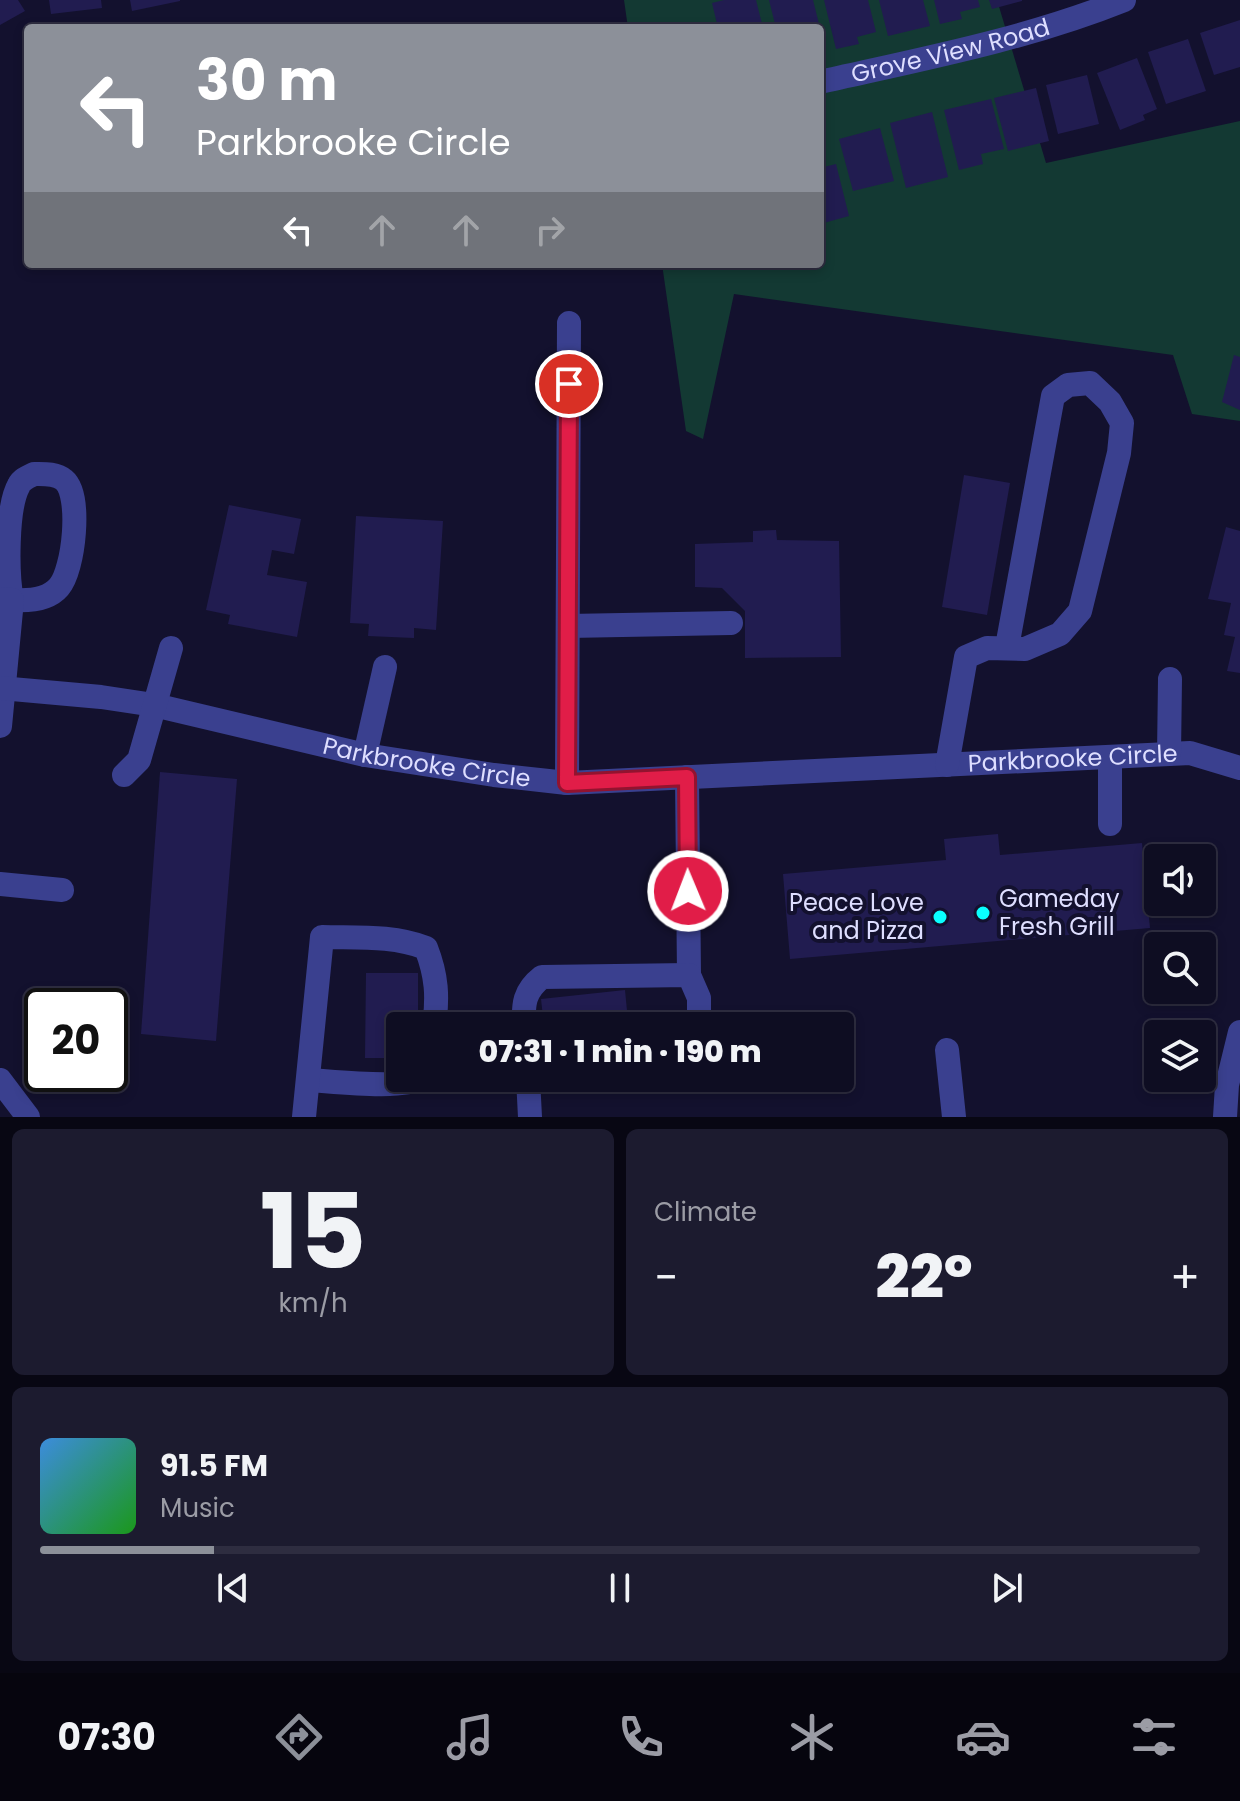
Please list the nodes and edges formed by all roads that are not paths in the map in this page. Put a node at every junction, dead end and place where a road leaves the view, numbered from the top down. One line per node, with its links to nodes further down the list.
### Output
1 (1124, 0): 2 (street, Grove View Road)
2 (824, 81)
3 (569, 323): 6 (street)
4 (6, 599): 4 (street); 11 (street)
5 (731, 623): 6 (street)
6 (568, 626): 21 (street)
7 (1007, 647): 7 (street); 17 (street)
8 (171, 648): 12 (street)
9 (385, 667): 15 (street)
10 (1170, 679): 14 (street)
11 (2, 688): 12 (street, Parkbrooke Circle); 13 (street)
12 (154, 705): 15 (street, Parkbrooke Circle); 19 (street)
13 (0, 726)
14 (1169, 754): 16 (street, Parkbrooke Circle); 18 (street, Parkbrooke Circle)
15 (365, 755): 21 (street, Parkbrooke Circle)
16 (1110, 757): 17 (street, Parkbrooke Circle); 22 (street)
17 (947, 765): 20 (street, Parkbrooke Circle)
18 (1240, 768)
19 (124, 775)
20 (687, 777): 21 (street, Parkbrooke Circle); 25 (street)
21 (567, 783)
22 (1110, 824)
23 (0, 884): 24 (street)
24 (62, 890)
25 (689, 975): 27 (street); 28 (street)
26 (436, 1012): 32 (street)
27 (523, 1012)
28 (699, 1012)
29 (1239, 1042): 39 (street)
30 (947, 1050): 38 (street)
31 (0, 1080): 35 (street)
32 (308, 1080): 33 (street); 36 (street)
33 (386, 1084)
34 (529, 1092): 37 (street)
35 (28, 1117)
36 (304, 1117)
37 (530, 1117)
38 (954, 1117)
39 (1225, 1117)

